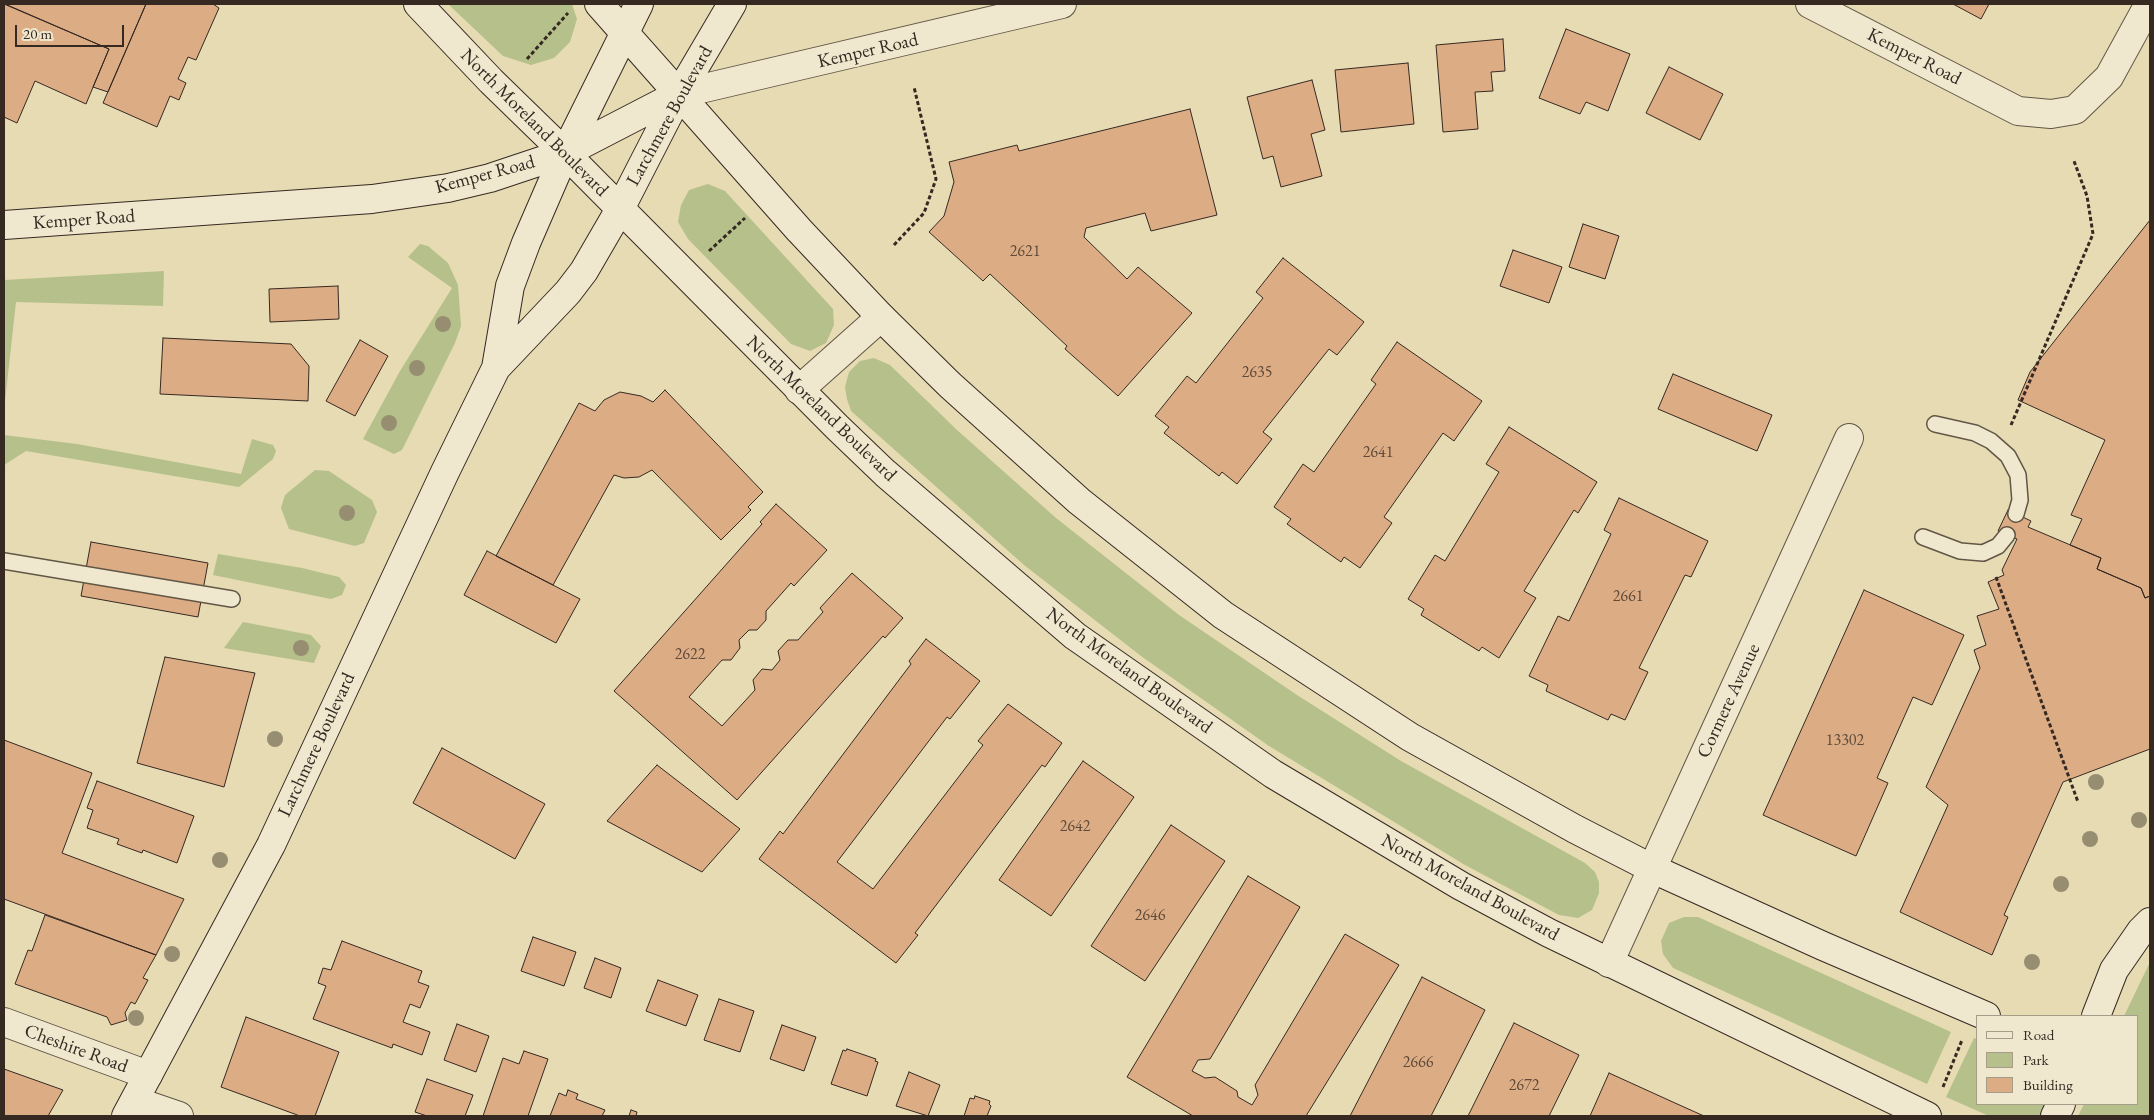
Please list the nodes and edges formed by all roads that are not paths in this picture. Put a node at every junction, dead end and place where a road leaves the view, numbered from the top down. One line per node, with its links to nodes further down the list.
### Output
1 (418, 4): 10 (main road, North Moreland Boulevard)
2 (599, 4): 8 (main road)
3 (639, 4): 8 (main road, Larchmere Boulevard)
4 (732, 4): 9 (main road, Larchmere Boulevard)
5 (1062, 4): 9 (main road, Kemper Road)
6 (1810, 4): 7 (main road, Kemper Road)
7 (2149, 4)
8 (625, 32): 9 (main road); 10 (main road, Larchmere Boulevard)
9 (679, 94): 10 (main road, Kemper Road); 11 (main road, Larchmere Boulevard); 13 (main road)
10 (565, 153): 11 (main road, North Moreland Boulevard); 12 (main road, Kemper Road); 14 (main road, Larchmere Boulevard)
11 (620, 209): 14 (main road, Larchmere Boulevard); 15 (main road, North Moreland Boulevard)
12 (4, 225)
13 (881, 317): 15 (main road); 23 (main road)
14 (496, 368): 31 (main road, Larchmere Boulevard)
15 (799, 390): 25 (main road, North Moreland Boulevard)
16 (1935, 424): 18 (lane)
17 (1849, 438): 23 (main road, Cormere Avenue)
18 (2016, 514)
19 (2007, 535): 20 (lane)
20 (1923, 537)
21 (4, 562): 22 (lane)
22 (232, 599)
23 (1653, 869): 25 (main road, Cormere Avenue); 27 (main road)
24 (2150, 922): 26 (main road)
25 (1609, 963): 32 (main road, North Moreland Boulevard)
26 (2114, 970): 28 (main road); 29 (main road)
27 (1984, 1015)
28 (2082, 1015)
29 (2096, 1015)
30 (4, 1022): 31 (main road, Cheshire Road)
31 (148, 1075): 33 (main road, Larchmere Boulevard)
32 (1934, 1105)
33 (130, 1109): 34 (main road)
34 (178, 1116)

